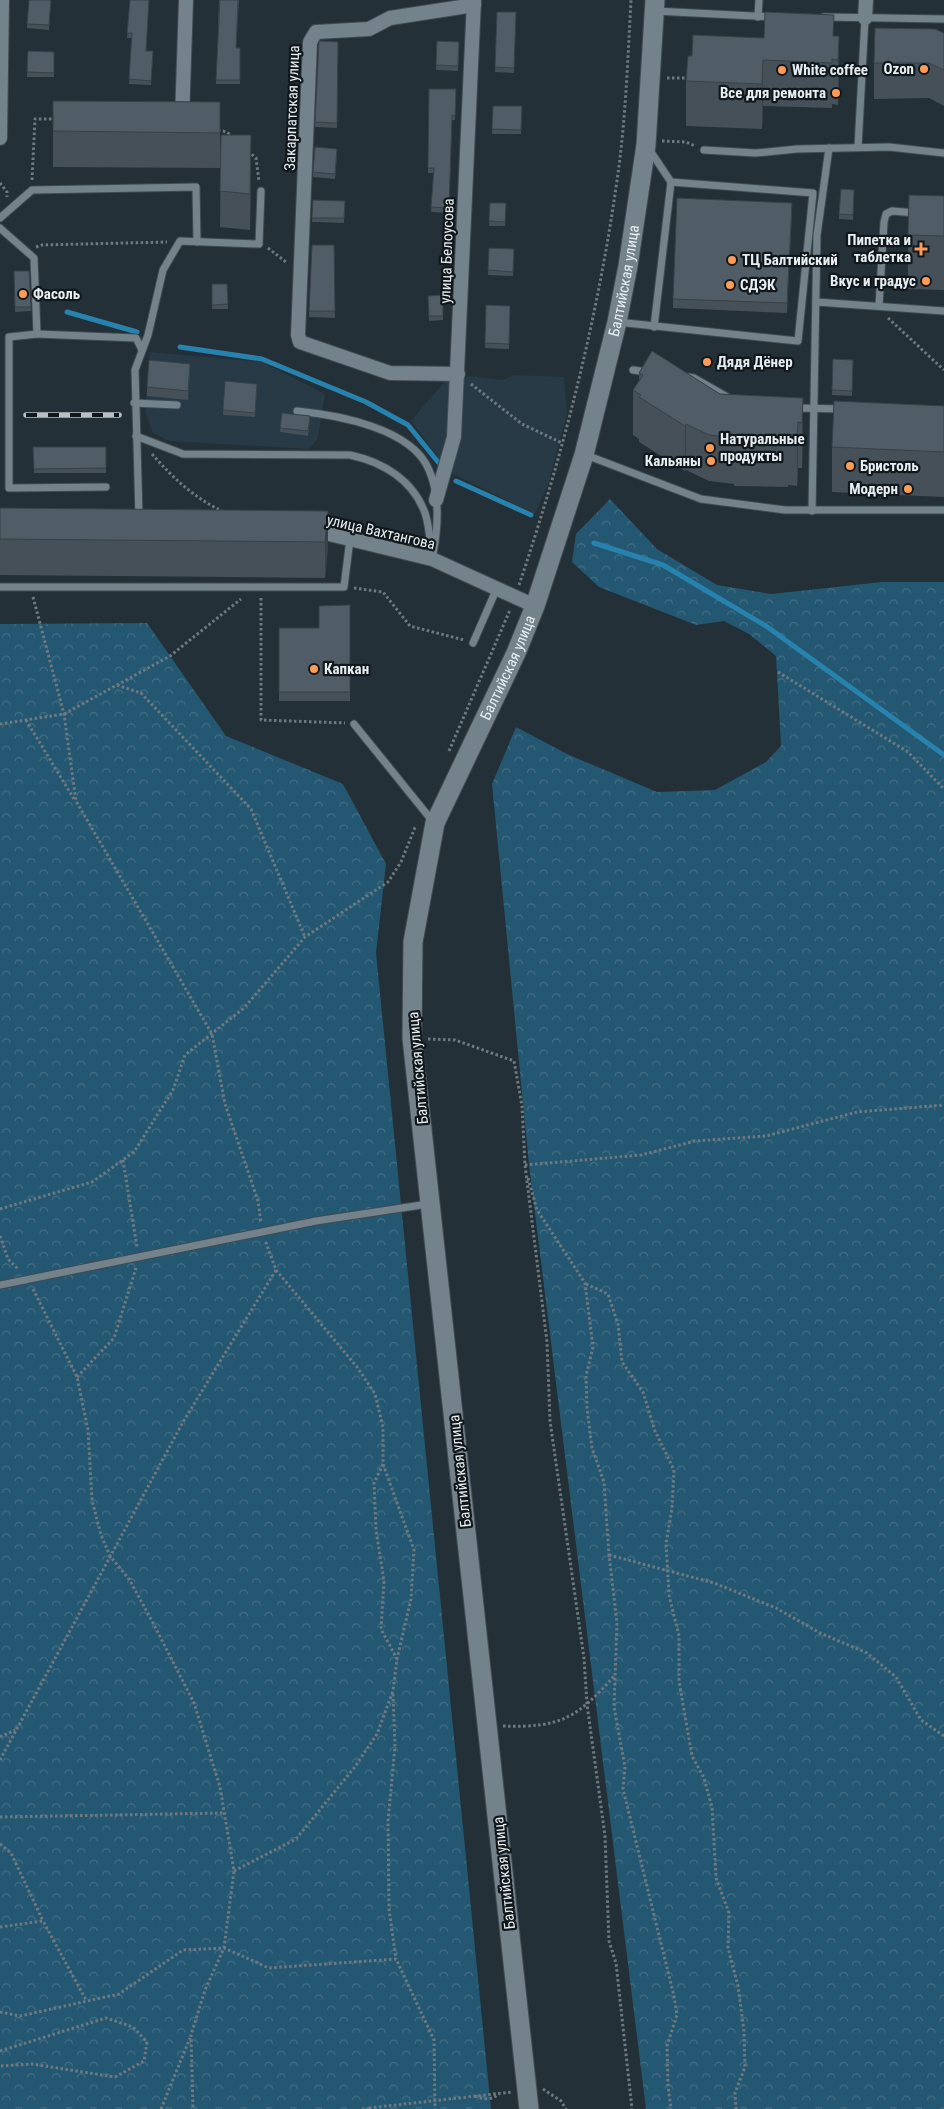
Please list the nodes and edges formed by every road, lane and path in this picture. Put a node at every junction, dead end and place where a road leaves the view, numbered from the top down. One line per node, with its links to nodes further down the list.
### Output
1 (2, 0): 18 (street)
2 (186, 0): 15 (street)
3 (631, 0): 60 (path)
4 (759, 0): 8 (lane)
5 (866, 0): 11 (street)
6 (474, 2): 49 (street, улица Белоусова); 49 (street, Закарпатская улица)
7 (654, 5): 8 (lane); 22 (main road, Балтийская улица)
8 (758, 17): 9 (lane)
9 (786, 17)
10 (814, 17): 11 (lane)
11 (866, 18): 12 (lane); 23 (lane)
12 (944, 19)
13 (666, 78): 14 (path)
14 (693, 78)
15 (182, 119)
16 (64, 120): 28 (path)
17 (209, 127): 19 (path)
18 (0, 138)
19 (234, 139)
20 (666, 141): 25 (path)
21 (242, 145): 29 (path)
22 (646, 145): 27 (lane); 41 (main road, Балтийская улица)
23 (858, 147): 24 (lane); 26 (lane)
24 (829, 148): 25 (lane); 38 (lane)
25 (704, 150)
26 (944, 153)
27 (671, 182): 42 (lane); 42 (lane)
28 (32, 190): 31 (lane); 34 (lane)
29 (261, 191): 34 (lane)
30 (927, 213): 39 (lane)
31 (0, 218)
32 (0, 228): 35 (lane)
33 (180, 241): 34 (lane); 35 (path); 46 (lane)
34 (197, 242)
35 (26, 250): 44 (lane)
36 (274, 252): 37 (path)
37 (289, 265)
38 (816, 302): 39 (lane); 56 (lane)
39 (877, 306): 40 (lane); 48 (path)
40 (944, 311)
41 (617, 322): 42 (lane); 61 (main road, Балтийская улица)
42 (654, 327)
43 (0, 332): 45 (lane)
44 (37, 334): 45 (lane); 46 (lane)
45 (9, 337): 62 (lane)
46 (142, 350): 53 (lane)
47 (632, 370): 50 (lane)
48 (944, 370)
49 (458, 374): 60 (path); 63 (street, улица Белоусова)
50 (659, 374)
51 (676, 376): 52 (lane)
52 (738, 402)
53 (134, 403): 54 (lane); 59 (lane)
54 (177, 405)
55 (788, 408): 56 (lane)
56 (814, 409): 57 (lane); 64 (lane)
57 (847, 409)
58 (297, 411): 63 (lane)
59 (136, 436): 66 (path); 67 (lane); 70 (lane)
60 (562, 443): 76 (path)
61 (584, 455): 64 (lane); 77 (main road, Балтийская улица)
62 (106, 487)
63 (436, 500): 70 (lane)
64 (812, 510): 65 (lane)
65 (944, 510)
66 (231, 516)
67 (139, 529)
68 (294, 533): 69 (street, улица Вахтангова)
69 (350, 539): 70 (street, улица Вахтангова); 74 (lane)
70 (432, 559): 75 (street, улица Вахтангова)
71 (0, 587): 72 (lane)
72 (31, 587): 73 (lane); 81 (path)
73 (258, 587): 74 (lane); 80 (path); 84 (path)
74 (344, 587): 78 (path)
75 (497, 588): 76 (street, улица Вахтангова); 78 (lane)
76 (516, 596): 77 (street, улица Вахтангова); 85 (path)
77 (535, 606): 88 (main road, Балтийская улица)
78 (473, 643)
79 (778, 672): 86 (path)
80 (117, 685): 81 (path); 89 (path)
81 (64, 714): 82 (path); 87 (path)
82 (26, 720): 83 (path); 87 (path)
83 (0, 724)
84 (354, 724): 88 (lane)
85 (446, 756)
86 (944, 789)
87 (76, 801): 90 (path)
88 (429, 816): 89 (path); 91 (main road, Балтийская улица)
89 (305, 937): 90 (path)
90 (212, 1034): 93 (path); 97 (path)
91 (412, 1038): 94 (path); 95 (main road, Балтийская улица)
92 (944, 1104): 94 (path)
93 (123, 1160): 96 (path); 99 (path)
94 (525, 1165): 102 (path); 112 (path)
95 (431, 1204): 97 (lane); 140 (main road, Балтийская улица)
96 (0, 1208)
97 (262, 1233): 99 (lane); 100 (path)
98 (0, 1236): 101 (path)
99 (138, 1257): 101 (lane); 104 (path)
100 (276, 1270): 105 (path); 107 (path)
101 (28, 1278): 103 (lane); 104 (path)
102 (585, 1283): 106 (path); 108 (path)
103 (0, 1285)
104 (77, 1377): 107 (path)
105 (383, 1464): 109 (path); 109 (path)
106 (609, 1555): 108 (path); 110 (path)
107 (110, 1556): 114 (path); 118 (path)
108 (667, 1571): 115 (path); 143 (path)
109 (397, 1659): 111 (path)
110 (615, 1675): 112 (path); 142 (path)
111 (393, 1691): 121 (path); 125 (path)
112 (587, 1704): 113 (path); 141 (path)
113 (501, 1726)
114 (17, 1730): 116 (path); 117 (path)
115 (944, 1736)
116 (0, 1738)
117 (0, 1760)
118 (224, 1813): 119 (path); 121 (path)
119 (0, 1817)
120 (0, 1844): 122 (path)
121 (234, 1871): 124 (path)
122 (43, 1921): 123 (path); 126 (path)
123 (0, 1927)
124 (224, 1948): 125 (path); 126 (path); 128 (path)
125 (396, 1958): 134 (path)
126 (86, 2000): 127 (path)
127 (0, 2012)
128 (191, 2035): 136 (path); 137 (path)
129 (0, 2051): 130 (path)
130 (0, 2066)
131 (501, 2093): 132 (path)
132 (472, 2095): 133 (path); 134 (path)
133 (490, 2095)
134 (436, 2099): 135 (path); 139 (path)
135 (369, 2108): 138 (path)
136 (161, 2109)
137 (193, 2109)
138 (362, 2109)
139 (435, 2109)
140 (529, 2109)
141 (632, 2109)
142 (671, 2109)
143 (736, 2109)

